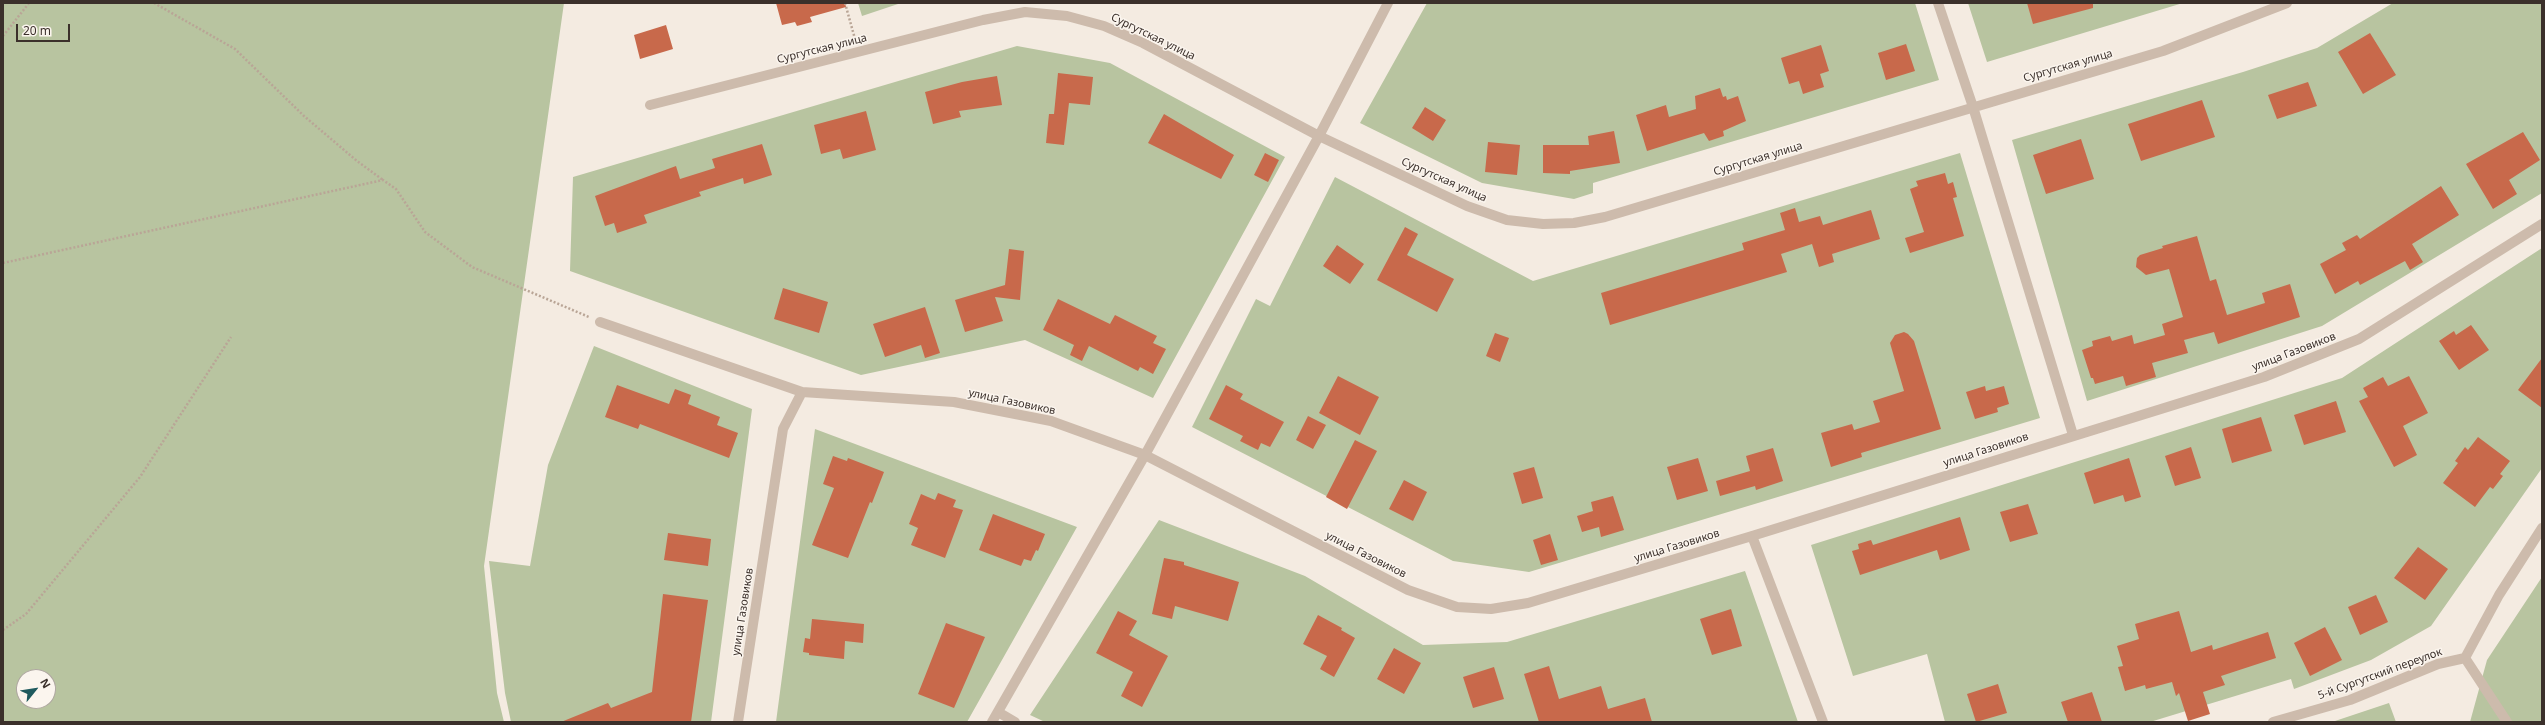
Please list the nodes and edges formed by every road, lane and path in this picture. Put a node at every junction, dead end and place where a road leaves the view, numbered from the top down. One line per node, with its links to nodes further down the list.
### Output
1 (29, 3): 7 (path)
2 (154, 3): 12 (path)
3 (845, 3): 8 (path)
4 (1388, 3): 11 (street)
5 (1938, 3): 10 (street)
6 (2287, 3): 10 (street, Сургутская улица)
7 (3, 36)
8 (859, 52): 9 (street, Сургутская улица); 11 (street, Сургутская улица)
9 (650, 105)
10 (1973, 107): 11 (street, Сургутская улица); 18 (street)
11 (1320, 136): 19 (street)
12 (383, 180): 14 (path); 15 (path)
13 (2542, 224): 18 (street, улица Газовиков)
14 (3, 263)
15 (600, 322): 17 (street, улица Газовиков)
16 (231, 337): 22 (path)
17 (802, 392): 19 (street, улица Газовиков); 25 (street, улица Газовиков)
18 (2072, 435): 21 (street, улица Газовиков)
19 (1145, 455): 21 (street, улица Газовиков); 24 (street)
20 (2542, 528): 23 (street)
21 (1752, 536): 28 (street)
22 (3, 630)
23 (2465, 658): 29 (street, 5-й Сургутский переулок); 30 (street)
24 (998, 712): 26 (street); 27 (street)
25 (738, 722)
26 (992, 722)
27 (1015, 722)
28 (1823, 722)
29 (2273, 722)
30 (2507, 722)

